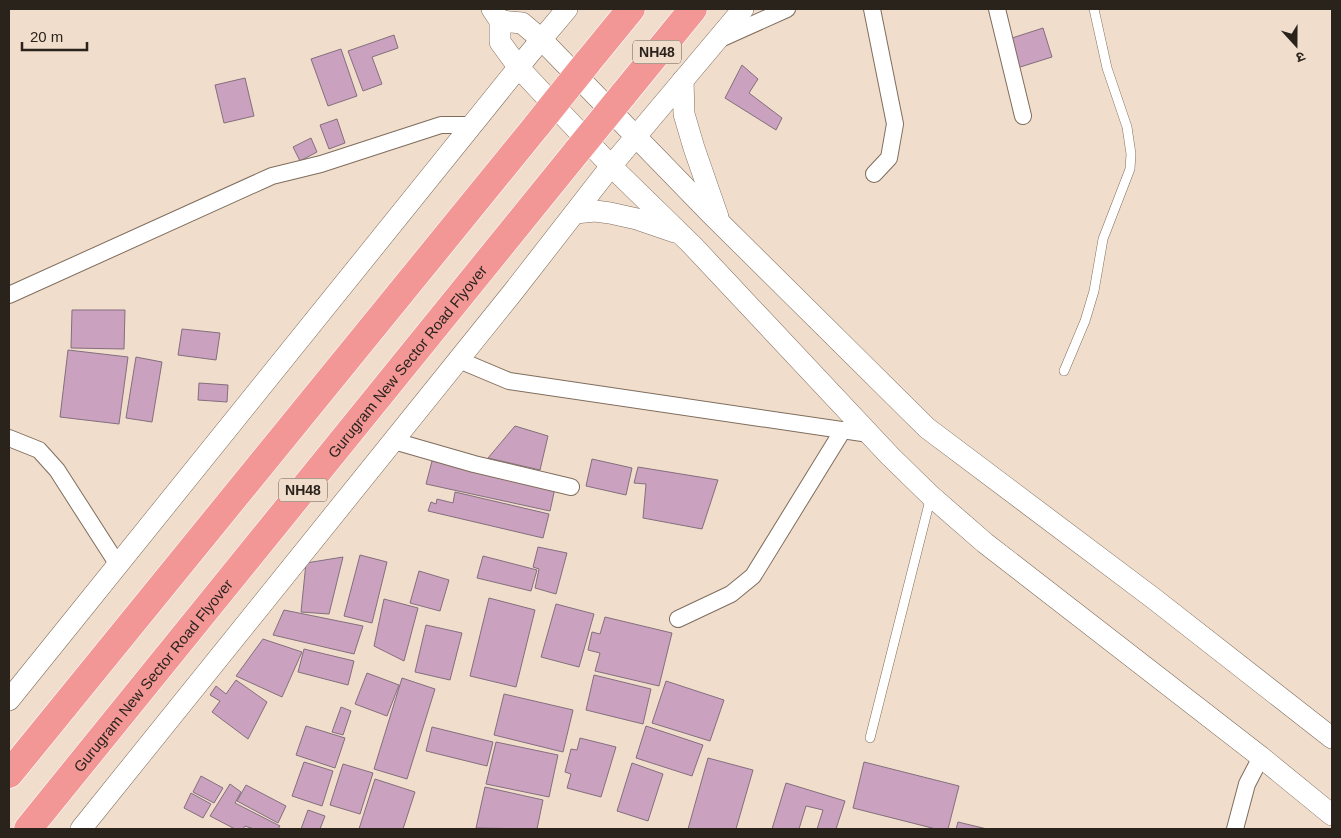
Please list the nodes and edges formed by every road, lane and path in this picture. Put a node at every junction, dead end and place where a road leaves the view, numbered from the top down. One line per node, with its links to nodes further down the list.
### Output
1 (567, 9): 10 (street)
2 (631, 9): 37 (highway, NH48, bridge)
3 (693, 9): 39 (highway, Gurugram New Sector Road Flyover / NH48, bridge)
4 (743, 9): 11 (street)
5 (787, 9): 11 (street)
6 (872, 9): 18 (street)
7 (997, 9): 14 (street)
8 (1094, 9): 24 (lane)
9 (496, 15): 10 (street); 12 (street)
10 (542, 40): 12 (street); 16 (street)
11 (715, 41): 13 (street)
12 (518, 68): 15 (street); 17 (street)
13 (683, 80): 16 (street); 20 (street)
14 (1023, 116)
15 (472, 125): 22 (street); 31 (street)
16 (635, 136): 17 (street); 20 (street)
17 (611, 166): 19 (street); 21 (street)
18 (874, 174)
19 (575, 213): 21 (street); 23 (street)
20 (720, 223): 35 (street)
21 (682, 235): 26 (street)
22 (9, 295)
23 (459, 360): 25 (street); 28 (street)
24 (1064, 371)
25 (843, 430): 26 (street); 32 (street)
26 (869, 434): 30 (street)
27 (9, 438): 31 (street)
28 (394, 441): 29 (street); 40 (street)
29 (571, 487)
30 (931, 496): 34 (lane); 36 (street)
31 (118, 565): 33 (street)
32 (678, 619)
33 (9, 700)
34 (870, 738)
35 (1332, 738)
36 (1261, 757): 38 (street); 41 (street)
37 (9, 774)
38 (1332, 816)
39 (28, 829)
40 (81, 829)
41 (1235, 829)

